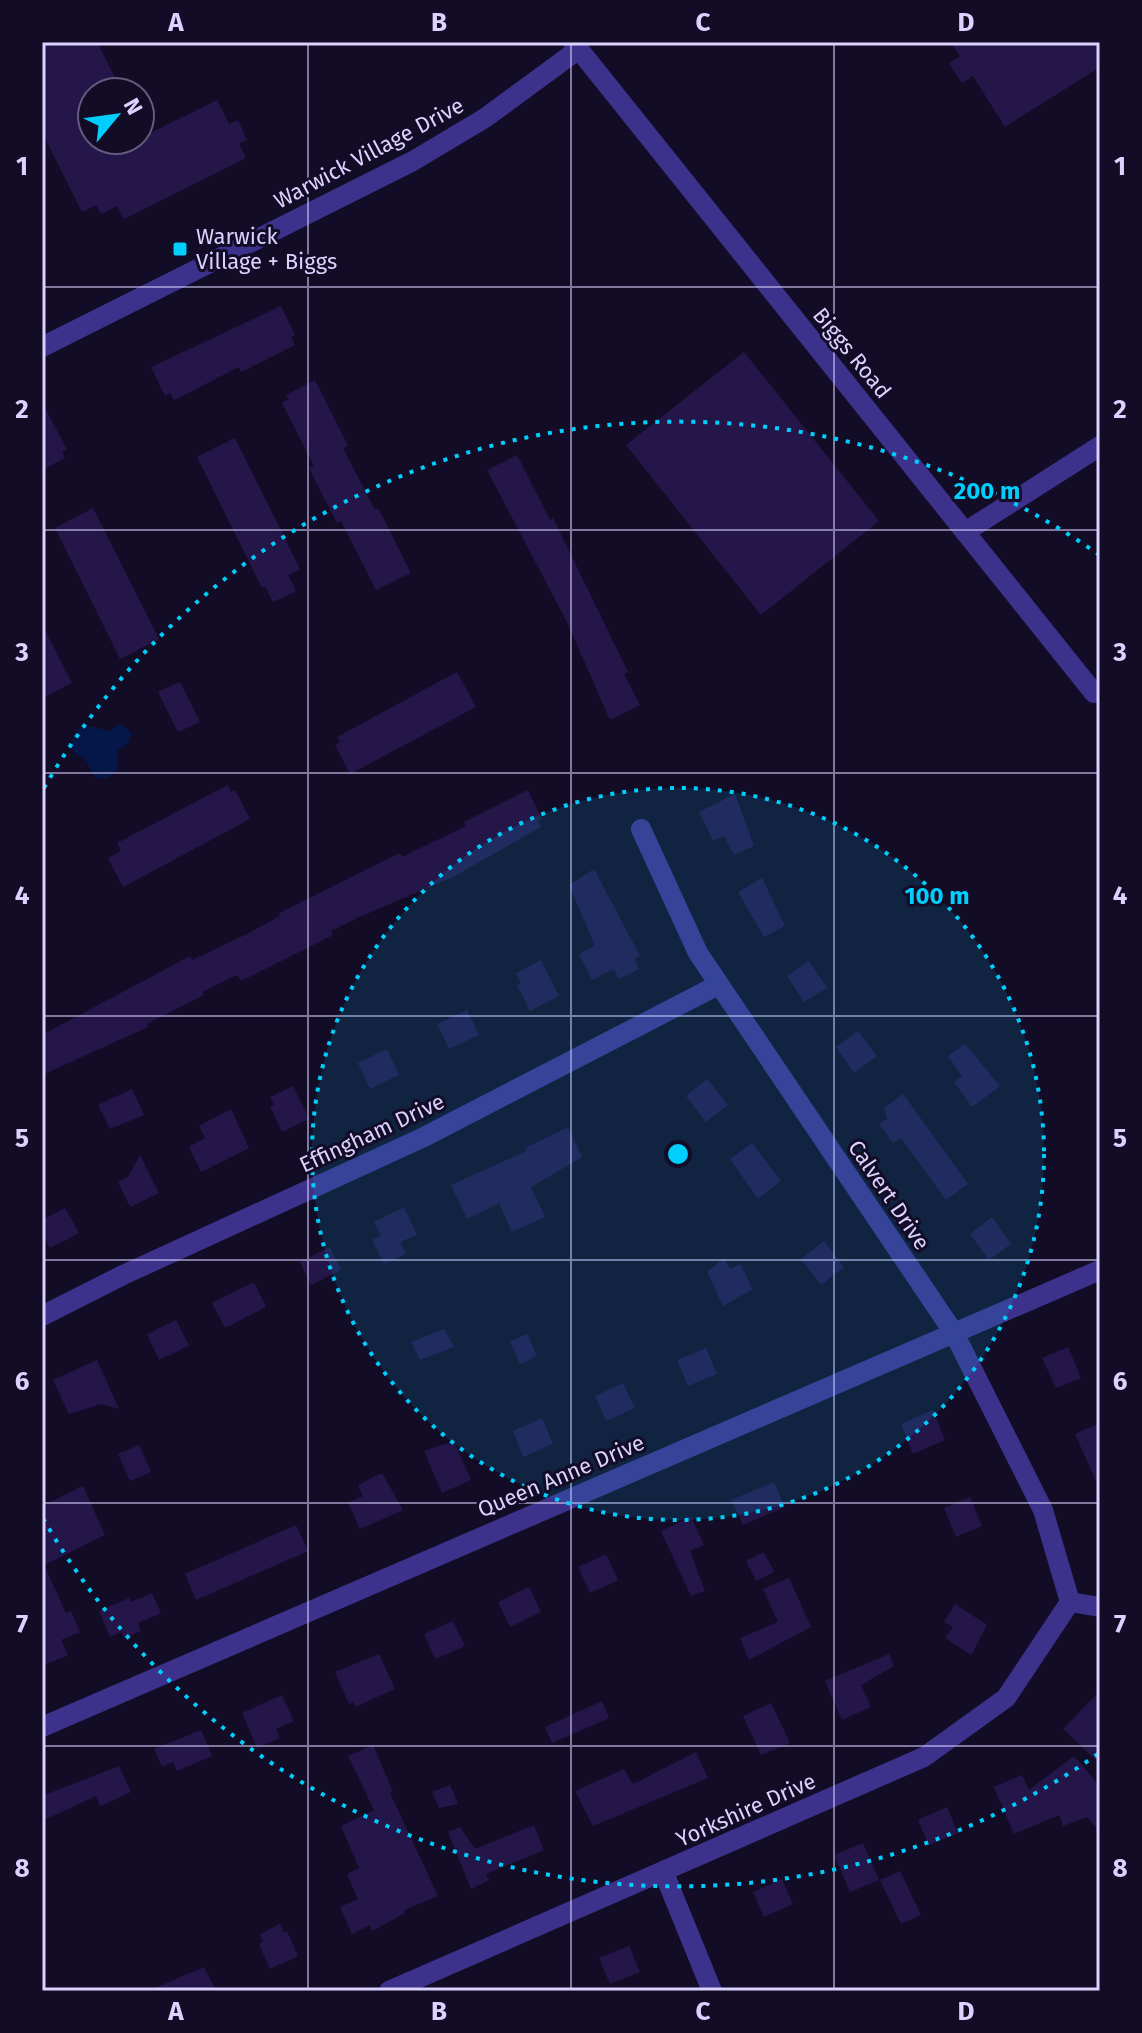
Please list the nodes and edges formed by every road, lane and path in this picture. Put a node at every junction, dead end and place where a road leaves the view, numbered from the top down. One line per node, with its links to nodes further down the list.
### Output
1 (576, 46): 2 (street, Warwick Village Drive); 4 (street, Biggs Road)
2 (42, 347)
3 (1100, 446): 4 (street)
4 (965, 532): 5 (street, Biggs Road)
5 (1094, 693)
6 (641, 829): 7 (street, Calvert Drive)
7 (718, 985): 9 (street, Effingham Drive); 10 (street, Calvert Drive)
8 (1100, 1270): 10 (street, Queen Anne Drive)
9 (42, 1316)
10 (954, 1333): 11 (street, Calvert Drive); 13 (street, Queen Anne Drive)
11 (1070, 1602): 12 (street); 14 (street, Yorkshire Drive)
12 (1100, 1607)
13 (42, 1727)
14 (664, 1873): 15 (street, Yorkshire Drive); 16 (street)
15 (389, 1991)
16 (712, 1991)

